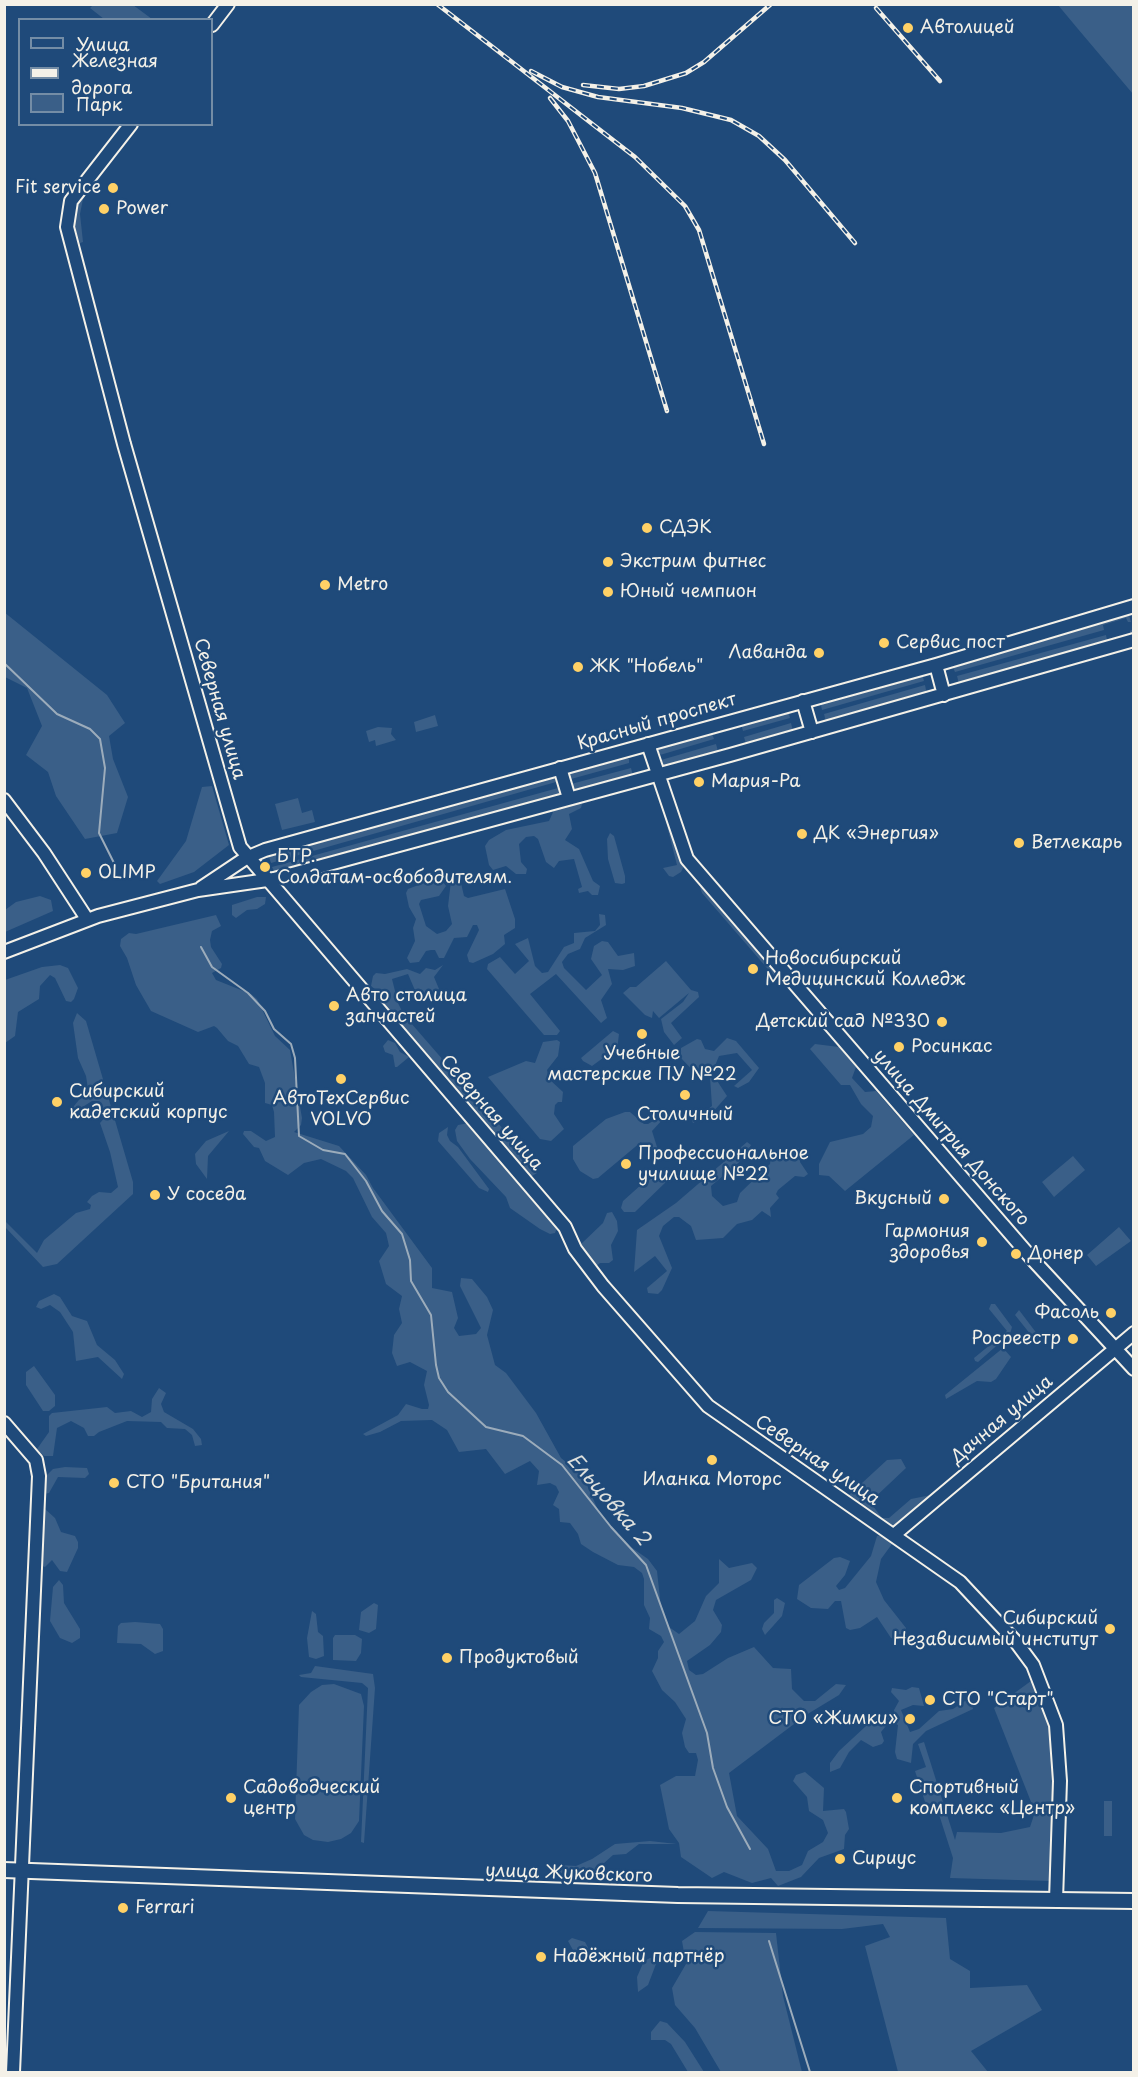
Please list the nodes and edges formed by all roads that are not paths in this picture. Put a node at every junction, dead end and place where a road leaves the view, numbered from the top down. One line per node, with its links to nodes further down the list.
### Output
1 (228, 4): 2 (main road)
2 (213, 24)
3 (129, 126): 15 (main road, Северная улица)
4 (1132, 608): 6 (main road, Красный проспект)
5 (1134, 640): 7 (main road, Красный проспект)
6 (936, 665): 7 (main road); 8 (main road, Красный проспект)
7 (944, 695): 9 (main road, Красный проспект)
8 (803, 701): 9 (main road); 10 (main road, Красный проспект)
9 (812, 732): 12 (main road, Красный проспект)
10 (648, 744): 11 (main road, Красный проспект); 12 (main road, улица Дмитрия Донского)
11 (560, 768): 13 (main road); 15 (main road, Красный проспект)
12 (659, 773): 13 (main road, Красный проспект); 21 (main road, улица Дмитрия Донского)
13 (569, 798): 16 (main road, Красный проспект)
14 (4, 800): 18 (main road)
15 (246, 858): 16 (main road, Северная улица); 17 (main road, Красный проспект)
16 (265, 880): 17 (main road, Красный проспект); 24 (main road, Северная улица)
17 (198, 891): 18 (main road, Красный проспект)
18 (87, 919): 19 (main road, Красный проспект)
19 (4, 952)
20 (1134, 1333): 21 (main road, Дачная улица)
21 (1115, 1349): 22 (main road, улица Дмитрия Донского); 24 (main road, Дачная улица)
22 (1134, 1370)
23 (4, 1423): 26 (main road)
24 (894, 1535): 27 (main road, Северная улица)
25 (4, 1870): 26 (main road, улица Жуковского)
26 (21, 1871): 27 (main road, улица Жуковского); 29 (main road)
27 (1056, 1900): 28 (main road, улица Жуковского)
28 (1134, 1901)
29 (13, 2073)

